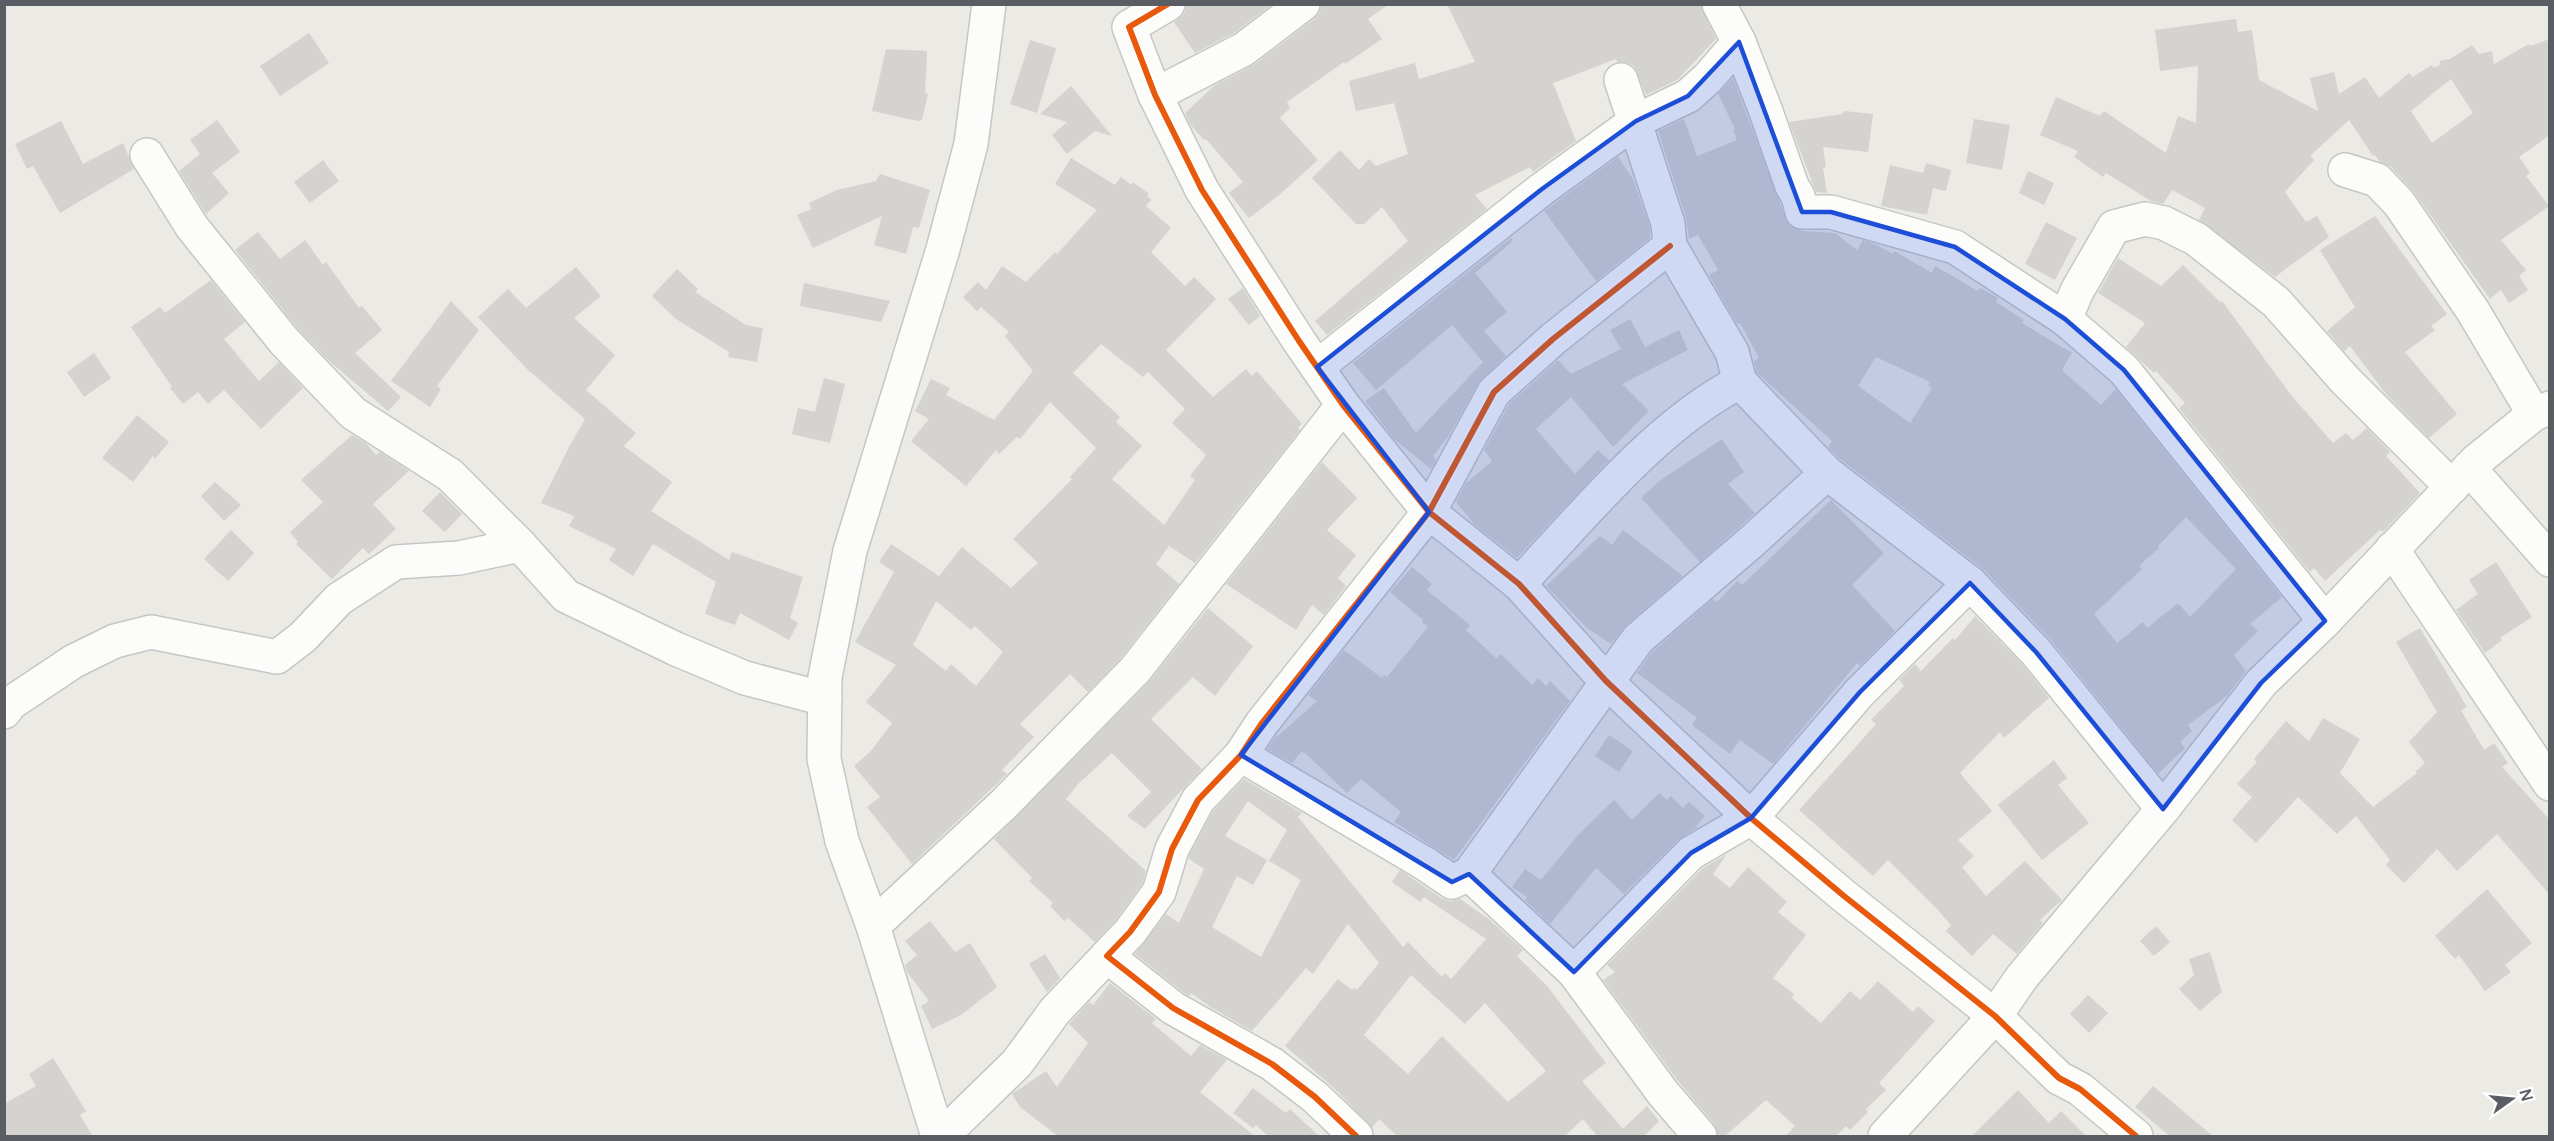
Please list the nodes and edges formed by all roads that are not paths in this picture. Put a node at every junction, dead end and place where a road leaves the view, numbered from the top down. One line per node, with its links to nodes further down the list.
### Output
1 (989, 4): 28 (street)
2 (1168, 4): 5 (street)
3 (1303, 4): 8 (street)
4 (1719, 4): 6 (street)
5 (1125, 16): 8 (street)
6 (1739, 42): 9 (street); 13 (street)
7 (1621, 80): 9 (street)
8 (1155, 95): 14 (street)
9 (1636, 121): 12 (street); 14 (street)
10 (147, 155): 21 (street)
11 (2345, 170): 17 (street)
12 (1670, 246): 15 (street); 20 (street)
13 (2066, 319): 19 (street); 26 (street)
14 (1317, 367): 16 (street)
15 (1740, 382): 18 (street); 25 (street)
16 (1343, 405): 20 (street); 35 (street)
17 (2542, 411): 19 (street)
18 (1827, 473): 24 (street); 27 (street)
19 (2461, 477): 22 (street); 23 (street)
20 (1429, 512): 25 (street); 30 (street)
21 (520, 545): 28 (street); 29 (street)
22 (2392, 549): 26 (street); 31 (street)
23 (2550, 560)
24 (1970, 583): 32 (street); 33 (street)
25 (1519, 584): 27 (street)
26 (2325, 621): 32 (street)
27 (1606, 681): 33 (street); 34 (street)
28 (825, 699): 35 (street)
29 (4, 712)
30 (1241, 755): 34 (street); 36 (street)
31 (2550, 784)
32 (2163, 810): 38 (street)
33 (1751, 818): 37 (street); 38 (street)
34 (1469, 874): 37 (street)
35 (873, 926): 40 (street)
36 (1107, 956): 40 (street); 41 (street)
37 (1574, 972): 42 (street)
38 (1995, 1016): 39 (street); 43 (street)
39 (2128, 1132)
40 (940, 1137)
41 (1356, 1137)
42 (1700, 1137)
43 (1885, 1137)

